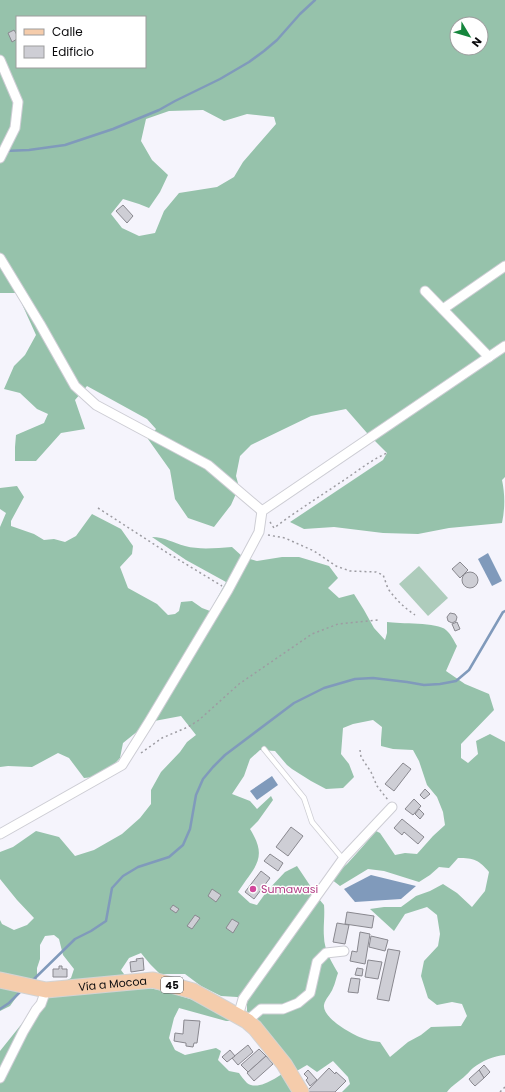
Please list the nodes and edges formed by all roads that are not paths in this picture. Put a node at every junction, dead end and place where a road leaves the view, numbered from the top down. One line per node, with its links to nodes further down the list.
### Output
1 (0, 60): 2 (street)
2 (0, 158)
3 (0, 258): 9 (street)
4 (505, 266): 6 (street)
5 (425, 291): 6 (street)
6 (443, 309): 8 (street)
7 (505, 346): 8 (street)
8 (489, 357): 9 (street)
9 (262, 511): 12 (street)
10 (264, 750): 13 (lane)
11 (392, 807): 13 (street)
12 (0, 834)
13 (343, 859): 17 (street)
14 (344, 951): 17 (street)
15 (0, 980): 16 (main road, Vía a Mocoa / 45)
16 (46, 990): 17 (main road, Vía a Mocoa / 45); 18 (street)
17 (243, 1018): 19 (main road, Vía a Mocoa / 45)
18 (0, 1078)
19 (301, 1092)

